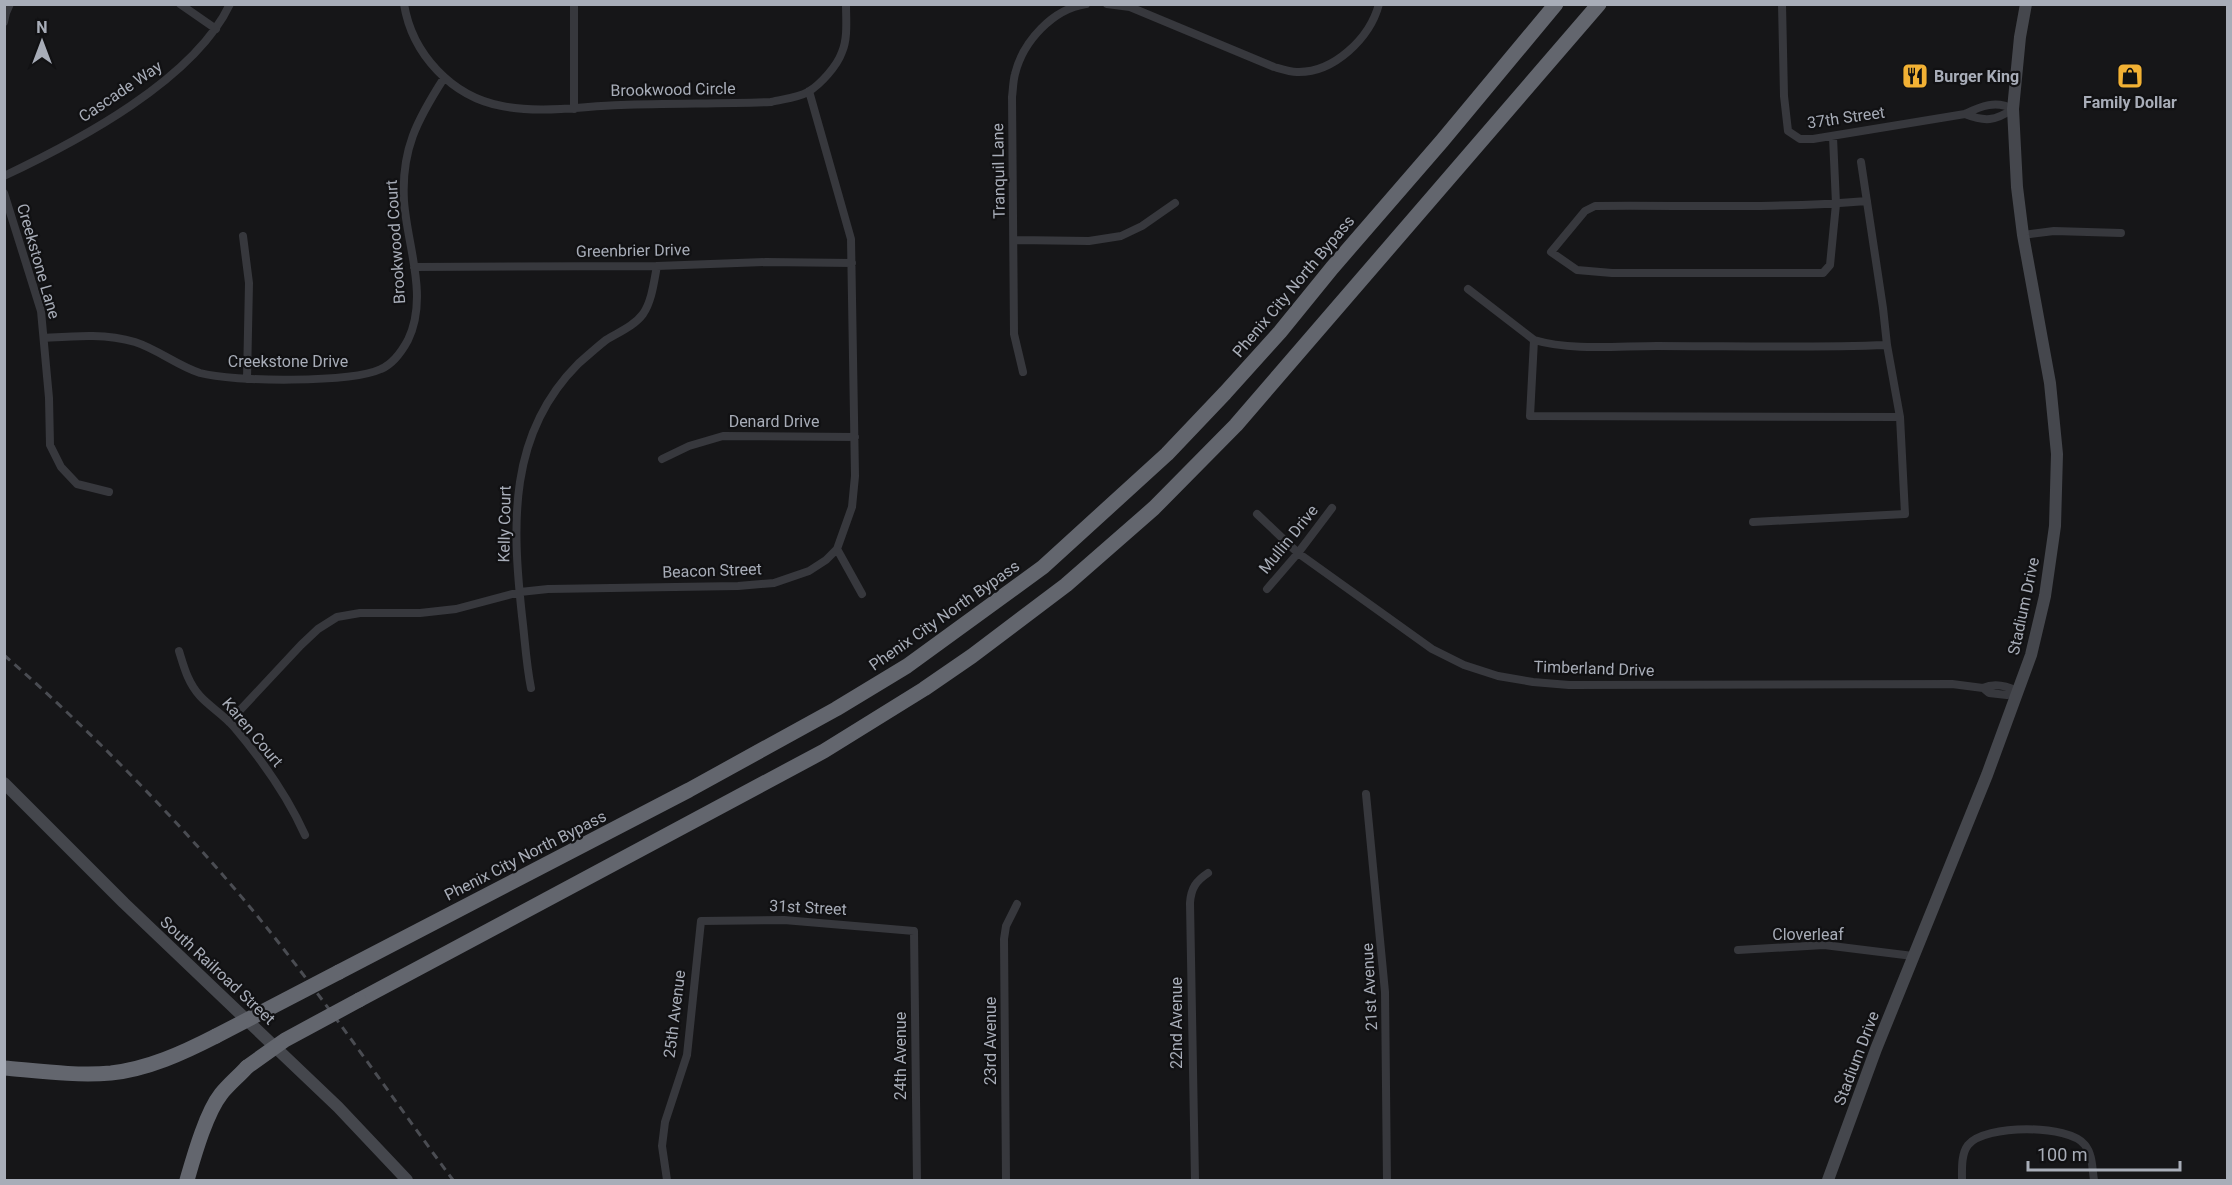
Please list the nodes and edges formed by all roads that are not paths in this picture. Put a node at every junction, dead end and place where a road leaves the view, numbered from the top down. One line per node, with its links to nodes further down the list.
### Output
1 (10, 4): 14 (street)
2 (180, 4): 15 (street)
3 (230, 4): 15 (street, Cascade Way)
4 (404, 4): 16 (street, Brookwood Circle)
5 (574, 4): 18 (street)
6 (846, 4): 17 (street, Brookwood Circle)
7 (1086, 4): 31 (street, Tranquil Lane)
8 (1107, 4): 9 (street)
9 (1379, 4)
10 (1556, 4): 67 (highway, Phenix City North Bypass, bridge)
11 (1599, 4): 68 (highway, bridge)
12 (1782, 4): 21 (street, 37th Street)
13 (2026, 4): 19 (street, Stadium Drive)
14 (4, 22)
15 (216, 29): 23 (street, Cascade Way)
16 (444, 78): 18 (street, Brookwood Circle); 34 (street, Brookwood Court)
17 (809, 91): 18 (street, Brookwood Circle); 32 (street)
18 (574, 109)
19 (2013, 109): 20 (street, 37th Street); 20 (street, 37th Street); 29 (street, Stadium Drive)
20 (1965, 114): 21 (street, 37th Street)
21 (1833, 136): 27 (street)
22 (1861, 162): 25 (street)
23 (4, 176)
24 (4, 193): 36 (street, Creekstone Lane)
25 (1867, 201): 27 (street); 39 (street)
26 (1175, 203): 31 (street)
27 (1836, 204): 27 (street)
28 (2121, 233): 29 (street)
29 (2023, 235): 56 (street, Stadium Drive)
30 (243, 236): 41 (street)
31 (1014, 240): 40 (street, Tranquil Lane)
32 (852, 264): 33 (street, Greenbrier Drive); 43 (street)
33 (657, 266): 34 (street, Greenbrier Drive); 52 (street, Kelly Court)
34 (414, 267): 37 (street, Brookwood Court)
35 (1468, 289): 38 (street)
36 (44, 338): 41 (street, Creekstone Drive); 45 (street)
37 (408, 340): 41 (street, Creekstone Drive)
38 (1534, 340): 39 (street); 42 (street)
39 (1887, 345): 42 (street)
40 (1023, 372)
41 (247, 379)
42 (1900, 417): 48 (street)
43 (855, 437): 44 (street, Denard Drive); 49 (street)
44 (662, 459)
45 (109, 492)
46 (1332, 508): 50 (street, Mullin Drive)
47 (1257, 514): 50 (street, Timberland Drive)
48 (1753, 522)
49 (837, 549): 52 (street, Beacon Street); 53 (street)
50 (1298, 553): 51 (street, Mullin Drive); 56 (street, Timberland Drive)
51 (1267, 589)
52 (520, 592): 55 (street, Kelly Court); 57 (street, Beacon Street)
53 (862, 594)
54 (179, 651): 57 (street, Karen Court)
55 (531, 688)
56 (2018, 691): 66 (street, Stadium Drive)
57 (229, 722): 60 (street, Karen Court)
58 (4, 783): 69 (street, South Railroad Street)
59 (1366, 794): 74 (street, 21st Avenue)
60 (305, 835)
61 (1208, 873): 73 (street, 22nd Avenue)
62 (1017, 904): 72 (street, 23rd Avenue)
63 (701, 921): 64 (street, 31st Street); 70 (street, 25th Avenue)
64 (914, 931): 71 (street, 24th Avenue)
65 (1738, 951): 66 (street, Cloverleaf)
66 (1913, 956): 75 (street, Stadium Drive)
67 (4, 1068)
68 (187, 1180)
69 (407, 1180)
70 (667, 1180)
71 (917, 1180)
72 (1006, 1180)
73 (1195, 1180)
74 (1387, 1180)
75 (1829, 1180)
76 (1962, 1180): 77 (street)
77 (2094, 1180)

